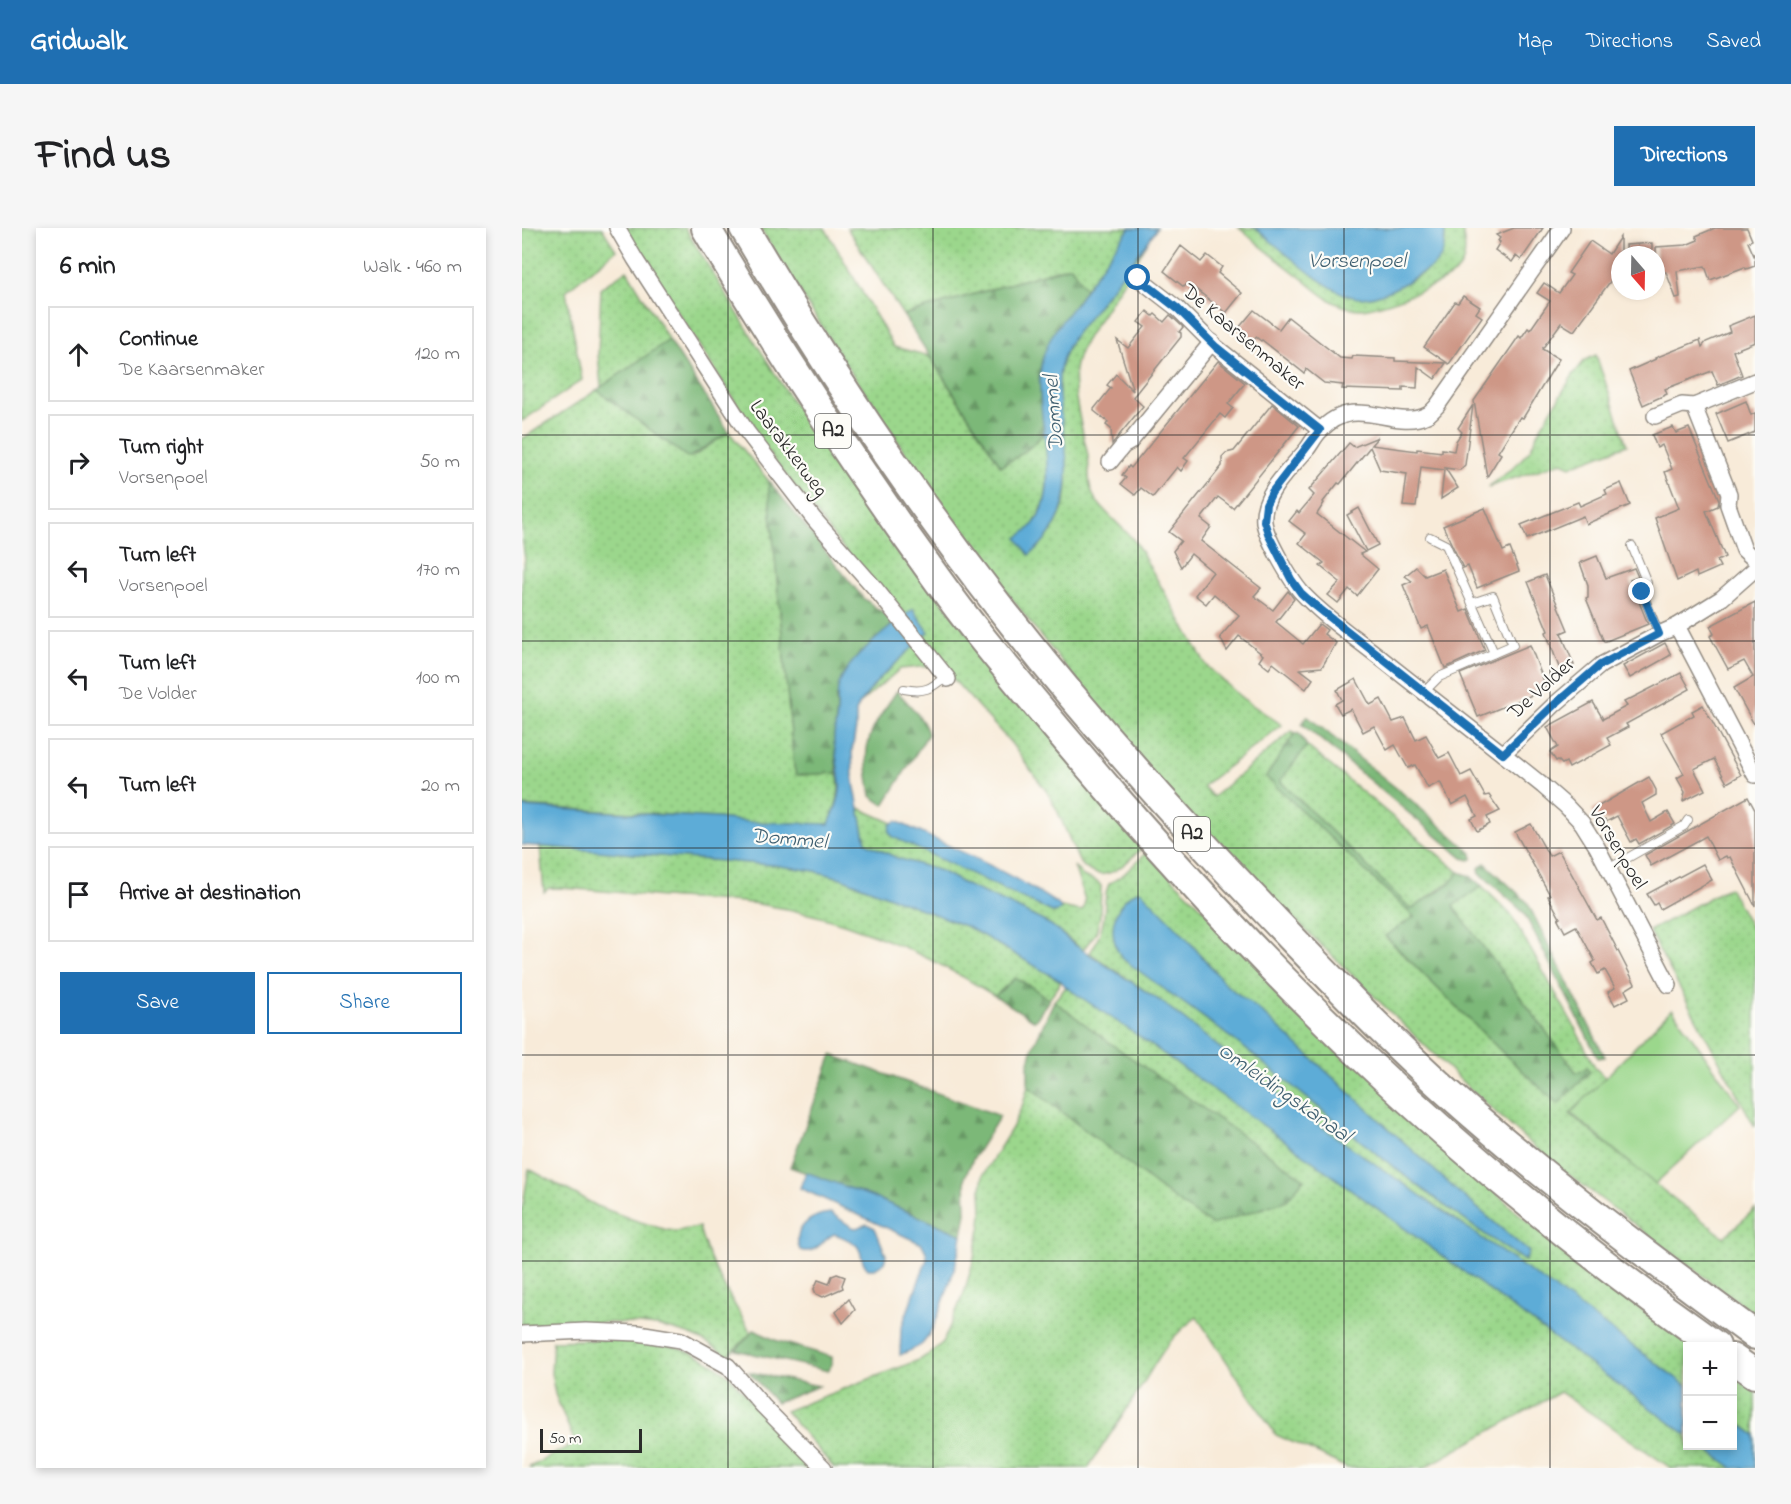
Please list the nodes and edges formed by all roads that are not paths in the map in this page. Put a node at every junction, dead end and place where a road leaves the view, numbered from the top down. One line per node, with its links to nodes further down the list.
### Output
1 (617, 228): 20 (street, Laarakkerweg)
2 (706, 228): 30 (highway, A2)
3 (744, 228): 29 (highway, A2)
4 (1562, 228): 10 (street, Vorsenpoel)
5 (1138, 278): 6 (street, De Kaarsenmaker)
6 (1212, 342): 10 (street, De Kaarsenmaker); 11 (street)
7 (1755, 381): 8 (street)
8 (1694, 406): 9 (street); 14 (street)
9 (1655, 416)
10 (1320, 430): 22 (street, Vorsenpoel)
11 (1110, 462)
12 (1431, 537): 16 (lane)
13 (1632, 546): 18 (lane)
14 (1755, 560)
15 (1755, 569): 17 (street, De Volder)
16 (1472, 603): 19 (lane); 19 (lane)
17 (1677, 626): 18 (street, De Volder); 24 (street)
18 (1659, 634): 23 (street, De Volder)
19 (1494, 653): 22 (lane)
20 (947, 678): 21 (lane)
21 (904, 689)
22 (1424, 692): 23 (street, Vorsenpoel)
23 (1503, 754): 26 (street, Vorsenpoel)
24 (1755, 775)
25 (1688, 820): 26 (lane)
26 (1608, 869): 27 (street, Vorsenpoel)
27 (1669, 985)
28 (522, 1334): 33 (street)
29 (1755, 1335)
30 (1709, 1342)
31 (1737, 1361): 32 (highway)
32 (1755, 1374)
33 (824, 1468)

